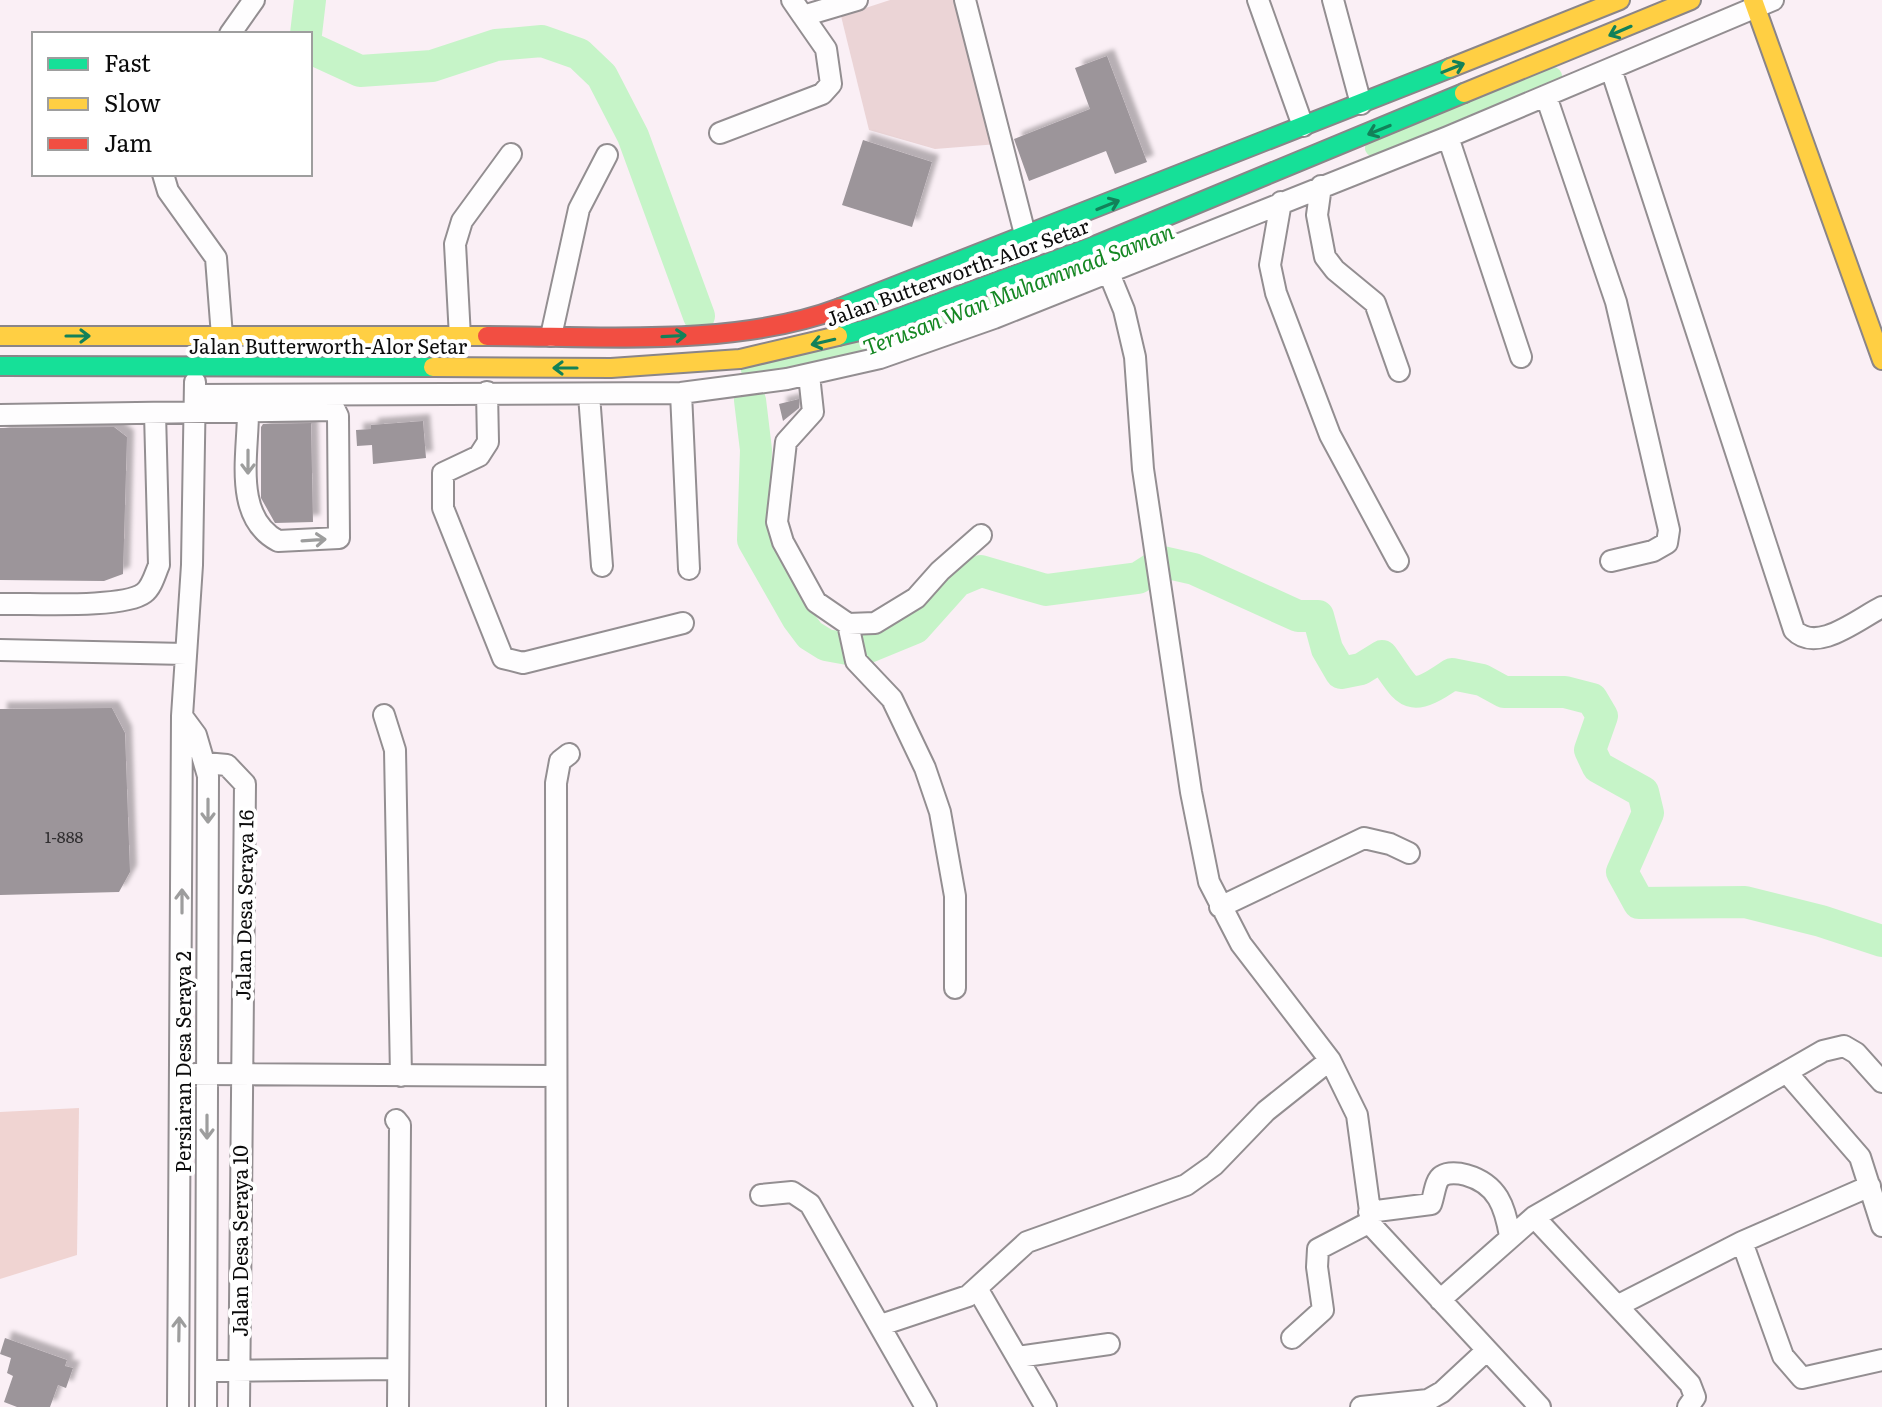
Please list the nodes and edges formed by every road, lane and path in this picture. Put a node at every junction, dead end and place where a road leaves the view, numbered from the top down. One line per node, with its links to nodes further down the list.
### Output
1 (254, 0): 11 (street)
2 (857, 0): 9 (street)
3 (965, 0): 25 (street)
4 (1258, 0): 17 (street)
5 (1333, 0): 16 (street)
6 (1620, 0): 10 (main road, Jalan Butterworth-Alor Setar)
7 (1691, 0): 12 (main road, Jalan Butterworth-Alor Setar, one-way to 12)
8 (1760, 2): 13 (street); 33 (main road)
9 (797, 8): 18 (street)
10 (1574, 9): 16 (main road, Jalan Butterworth-Alor Setar, one-way to 10)
11 (231, 32)
12 (1556, 58): 14 (street); 26 (main road, Jalan Butterworth-Alor Setar, one-way to 26)
13 (1611, 69): 14 (street); 54 (street)
14 (1570, 88): 15 (street)
15 (1546, 96): 19 (street); 48 (street)
16 (1361, 104): 17 (main road, Jalan Butterworth-Alor Setar)
17 (1303, 126): 25 (main road, Jalan Butterworth-Alor Setar, one-way to 17)
18 (720, 133)
19 (1448, 137): 23 (street); 32 (street)
20 (511, 154): 31 (street)
21 (607, 155): 30 (street)
22 (164, 176): 29 (street)
23 (1321, 186): 24 (street); 36 (street)
24 (1281, 202): 27 (street); 47 (street)
25 (1026, 238): 30 (main road, Jalan Butterworth-Alor Setar, one-way to 25)
26 (1097, 245): 27 (street); 35 (main road, Jalan Butterworth-Alor Setar, one-way to 35)
27 (1109, 272): 37 (street); 64 (street)
28 (0, 336): 29 (main road, Jalan Butterworth-Alor Setar, one-way to 29)
29 (222, 336): 31 (main road, Jalan Butterworth-Alor Setar)
30 (551, 336): 31 (main road, Jalan Butterworth-Alor Setar)
31 (460, 337)
32 (1521, 357)
33 (1882, 360)
34 (0, 366): 35 (main road, Jalan Butterworth-Alor Setar)
35 (194, 366): 42 (street, Persiaran Desa Seraya 2)
36 (1399, 371)
37 (809, 375): 39 (street); 56 (street)
38 (487, 392): 40 (street); 41 (street); 55 (street)
39 (681, 393): 40 (street); 52 (street)
40 (589, 395): 51 (street)
41 (308, 402): 42 (street); 43 (street); 43 (street, one-way to 41)
42 (196, 404): 43 (street); 44 (street); 50 (street, Persiaran Desa Seraya 2)
43 (248, 412)
44 (155, 413): 45 (street); 49 (street)
45 (0, 415)
46 (981, 535): 56 (street)
47 (1398, 561)
48 (1611, 561)
49 (159, 565): 50 (street); 53 (street)
50 (192, 565): 58 (street, Persiaran Desa Seraya 2)
51 (602, 566)
52 (689, 569)
53 (0, 604)
54 (1882, 607)
55 (683, 623)
56 (848, 626): 65 (street)
57 (0, 650): 58 (street)
58 (186, 654): 60 (street, Persiaran Desa Seraya 2)
59 (384, 715): 71 (street)
60 (182, 716): 62 (street, Persiaran Desa Seraya 2); 67 (street, Persiaran Desa Seraya 2, one-way to 60)
61 (569, 754): 72 (street)
62 (205, 763): 68 (street, Persiaran Desa Seraya 2, one-way to 68); 70 (street, Jalan Desa Seraya 16)
63 (1409, 853): 64 (street)
64 (1220, 907): 66 (street)
65 (955, 988)
66 (1330, 1060): 77 (street); 82 (street)
67 (183, 1074): 68 (street); 94 (street, Persiaran Desa Seraya 2, one-way to 67)
68 (207, 1074): 70 (street); 92 (street, Persiaran Desa Seraya 2, one-way to 92)
69 (1788, 1074): 73 (street); 75 (street); 78 (street)
70 (240, 1075): 71 (street); 93 (street, Jalan Desa Seraya 10)
71 (401, 1076): 72 (street)
72 (555, 1076): 98 (street)
73 (1882, 1082)
74 (396, 1120): 91 (street)
75 (1870, 1186): 79 (street); 81 (street)
76 (761, 1195): 85 (street)
77 (1369, 1217): 80 (street); 83 (street); 86 (street)
78 (1534, 1217): 80 (street); 84 (street)
79 (1882, 1226)
80 (1510, 1236): 83 (street)
81 (1742, 1242): 84 (street); 90 (street)
82 (978, 1290): 85 (street); 89 (street)
83 (1440, 1300): 88 (street)
84 (1619, 1305): 103 (street)
85 (881, 1325): 99 (street)
86 (1292, 1338)
87 (1109, 1344): 89 (street)
88 (1485, 1352): 101 (street); 102 (street)
89 (1018, 1357): 100 (street)
90 (1882, 1360)
91 (397, 1369): 93 (street); 97 (street)
92 (207, 1371): 93 (street); 95 (street, Persiaran Desa Seraya 2)
93 (239, 1371): 96 (street, Jalan Desa Seraya 10)
94 (178, 1407)
95 (206, 1407)
96 (239, 1407)
97 (398, 1407)
98 (557, 1407)
99 (926, 1407)
100 (1046, 1407)
101 (1361, 1407)
102 (1540, 1407)
103 (1688, 1407)

